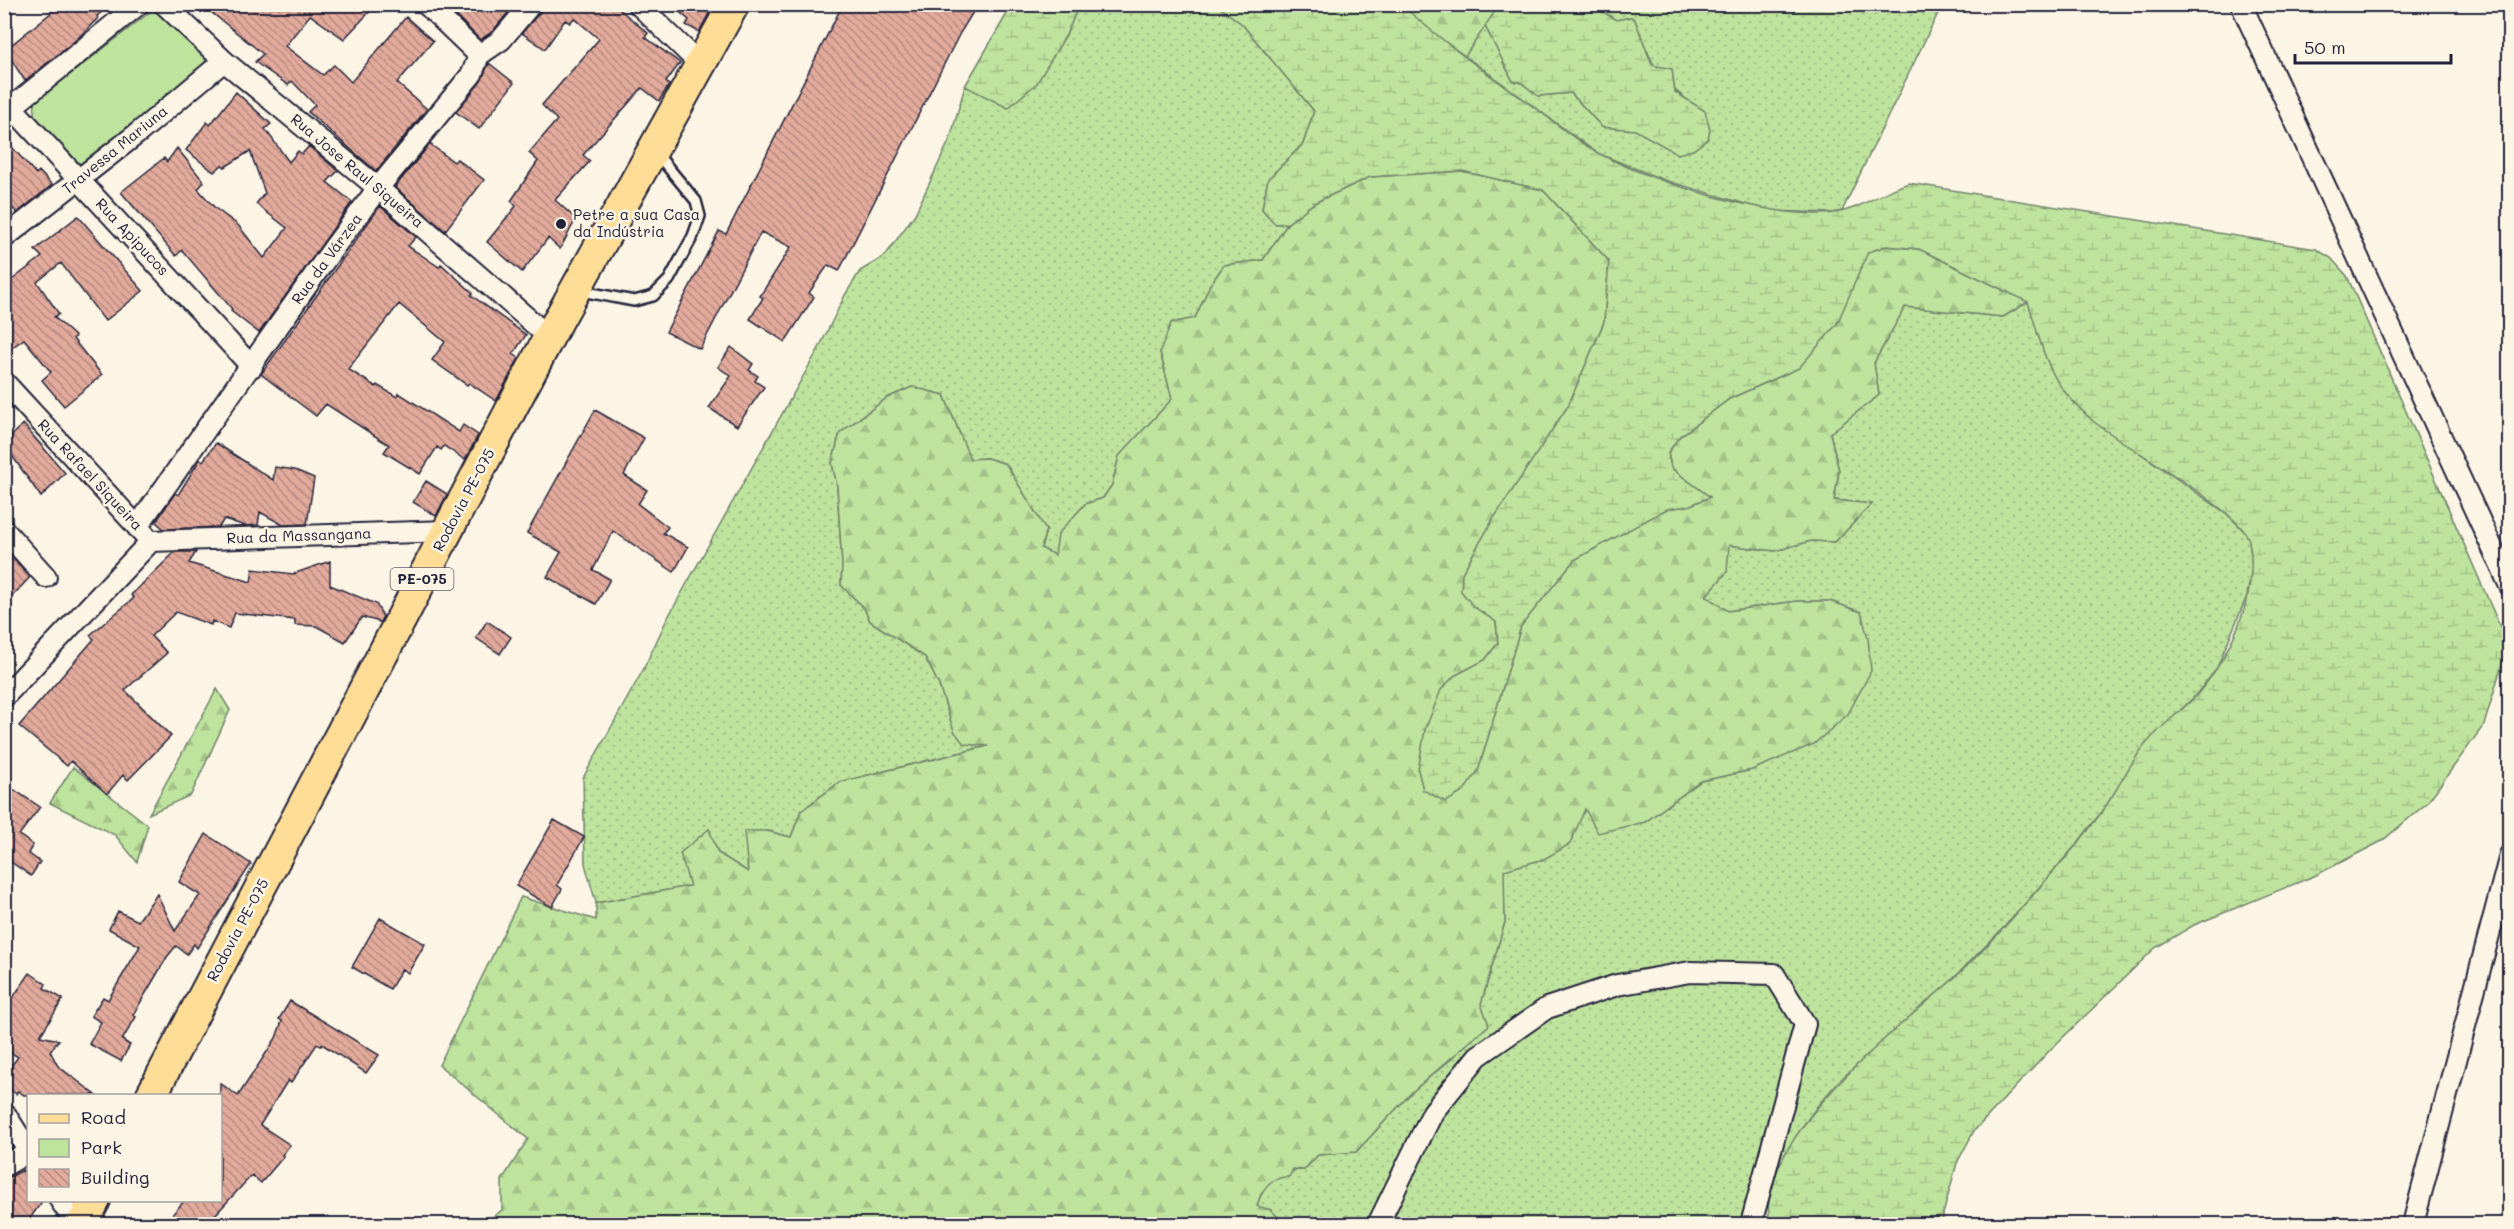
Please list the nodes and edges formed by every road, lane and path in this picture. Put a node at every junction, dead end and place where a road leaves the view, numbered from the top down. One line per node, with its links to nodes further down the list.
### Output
1 (140, 4): 11 (street, Rua Apipucos)
2 (164, 4): 9 (street, Rua Jose Raul Siqueira)
3 (426, 4): 8 (street)
4 (531, 4): 8 (street)
5 (638, 4): 10 (street)
6 (734, 4): 10 (main road, Rodovia PE-075 / PE-075)
7 (2241, 4): 25 (street)
8 (478, 55): 14 (street, Rua da Várzea)
9 (224, 61): 13 (street, Travessa Mariuna); 14 (street, Rua Jose Raul Siqueira)
10 (702, 66): 12 (main road, Rodovia PE-075 / PE-075)
11 (8, 103): 13 (street, Rua Apipucos)
12 (654, 151): 16 (main road, Rodovia PE-075 / PE-075); 16 (lane)
13 (79, 179): 15 (street, Travessa Mariuna); 18 (street, Rua Apipucos)
14 (378, 188): 17 (street, Rua Jose Raul Siqueira); 18 (street, Rua da Várzea)
15 (4, 238)
16 (576, 290): 17 (main road, Rodovia PE-075 / PE-075)
17 (549, 337): 21 (main road, Rodovia PE-075 / PE-075)
18 (252, 367): 20 (street, Rua da Várzea)
19 (4, 382): 20 (street, Rua Rafael Siqueira)
20 (137, 527): 23 (street, Rua Rafael Siqueira)
21 (447, 531): 23 (street, Rua da Massangana); 28 (main road, Rodovia PE-075 / PE-075)
22 (7, 538): 24 (street)
23 (151, 541): 26 (street)
24 (46, 577)
25 (2510, 586)
26 (4, 697)
27 (2510, 855): 39 (street)
28 (152, 1094)
29 (4, 1112): 30 (street)
30 (27, 1149)
31 (27, 1152): 32 (street)
32 (4, 1166)
33 (61, 1202): 35 (street)
34 (94, 1202): 36 (main road)
35 (76, 1224)
36 (82, 1224)
37 (1378, 1224): 38 (street)
38 (1751, 1224)
39 (2413, 1224)

